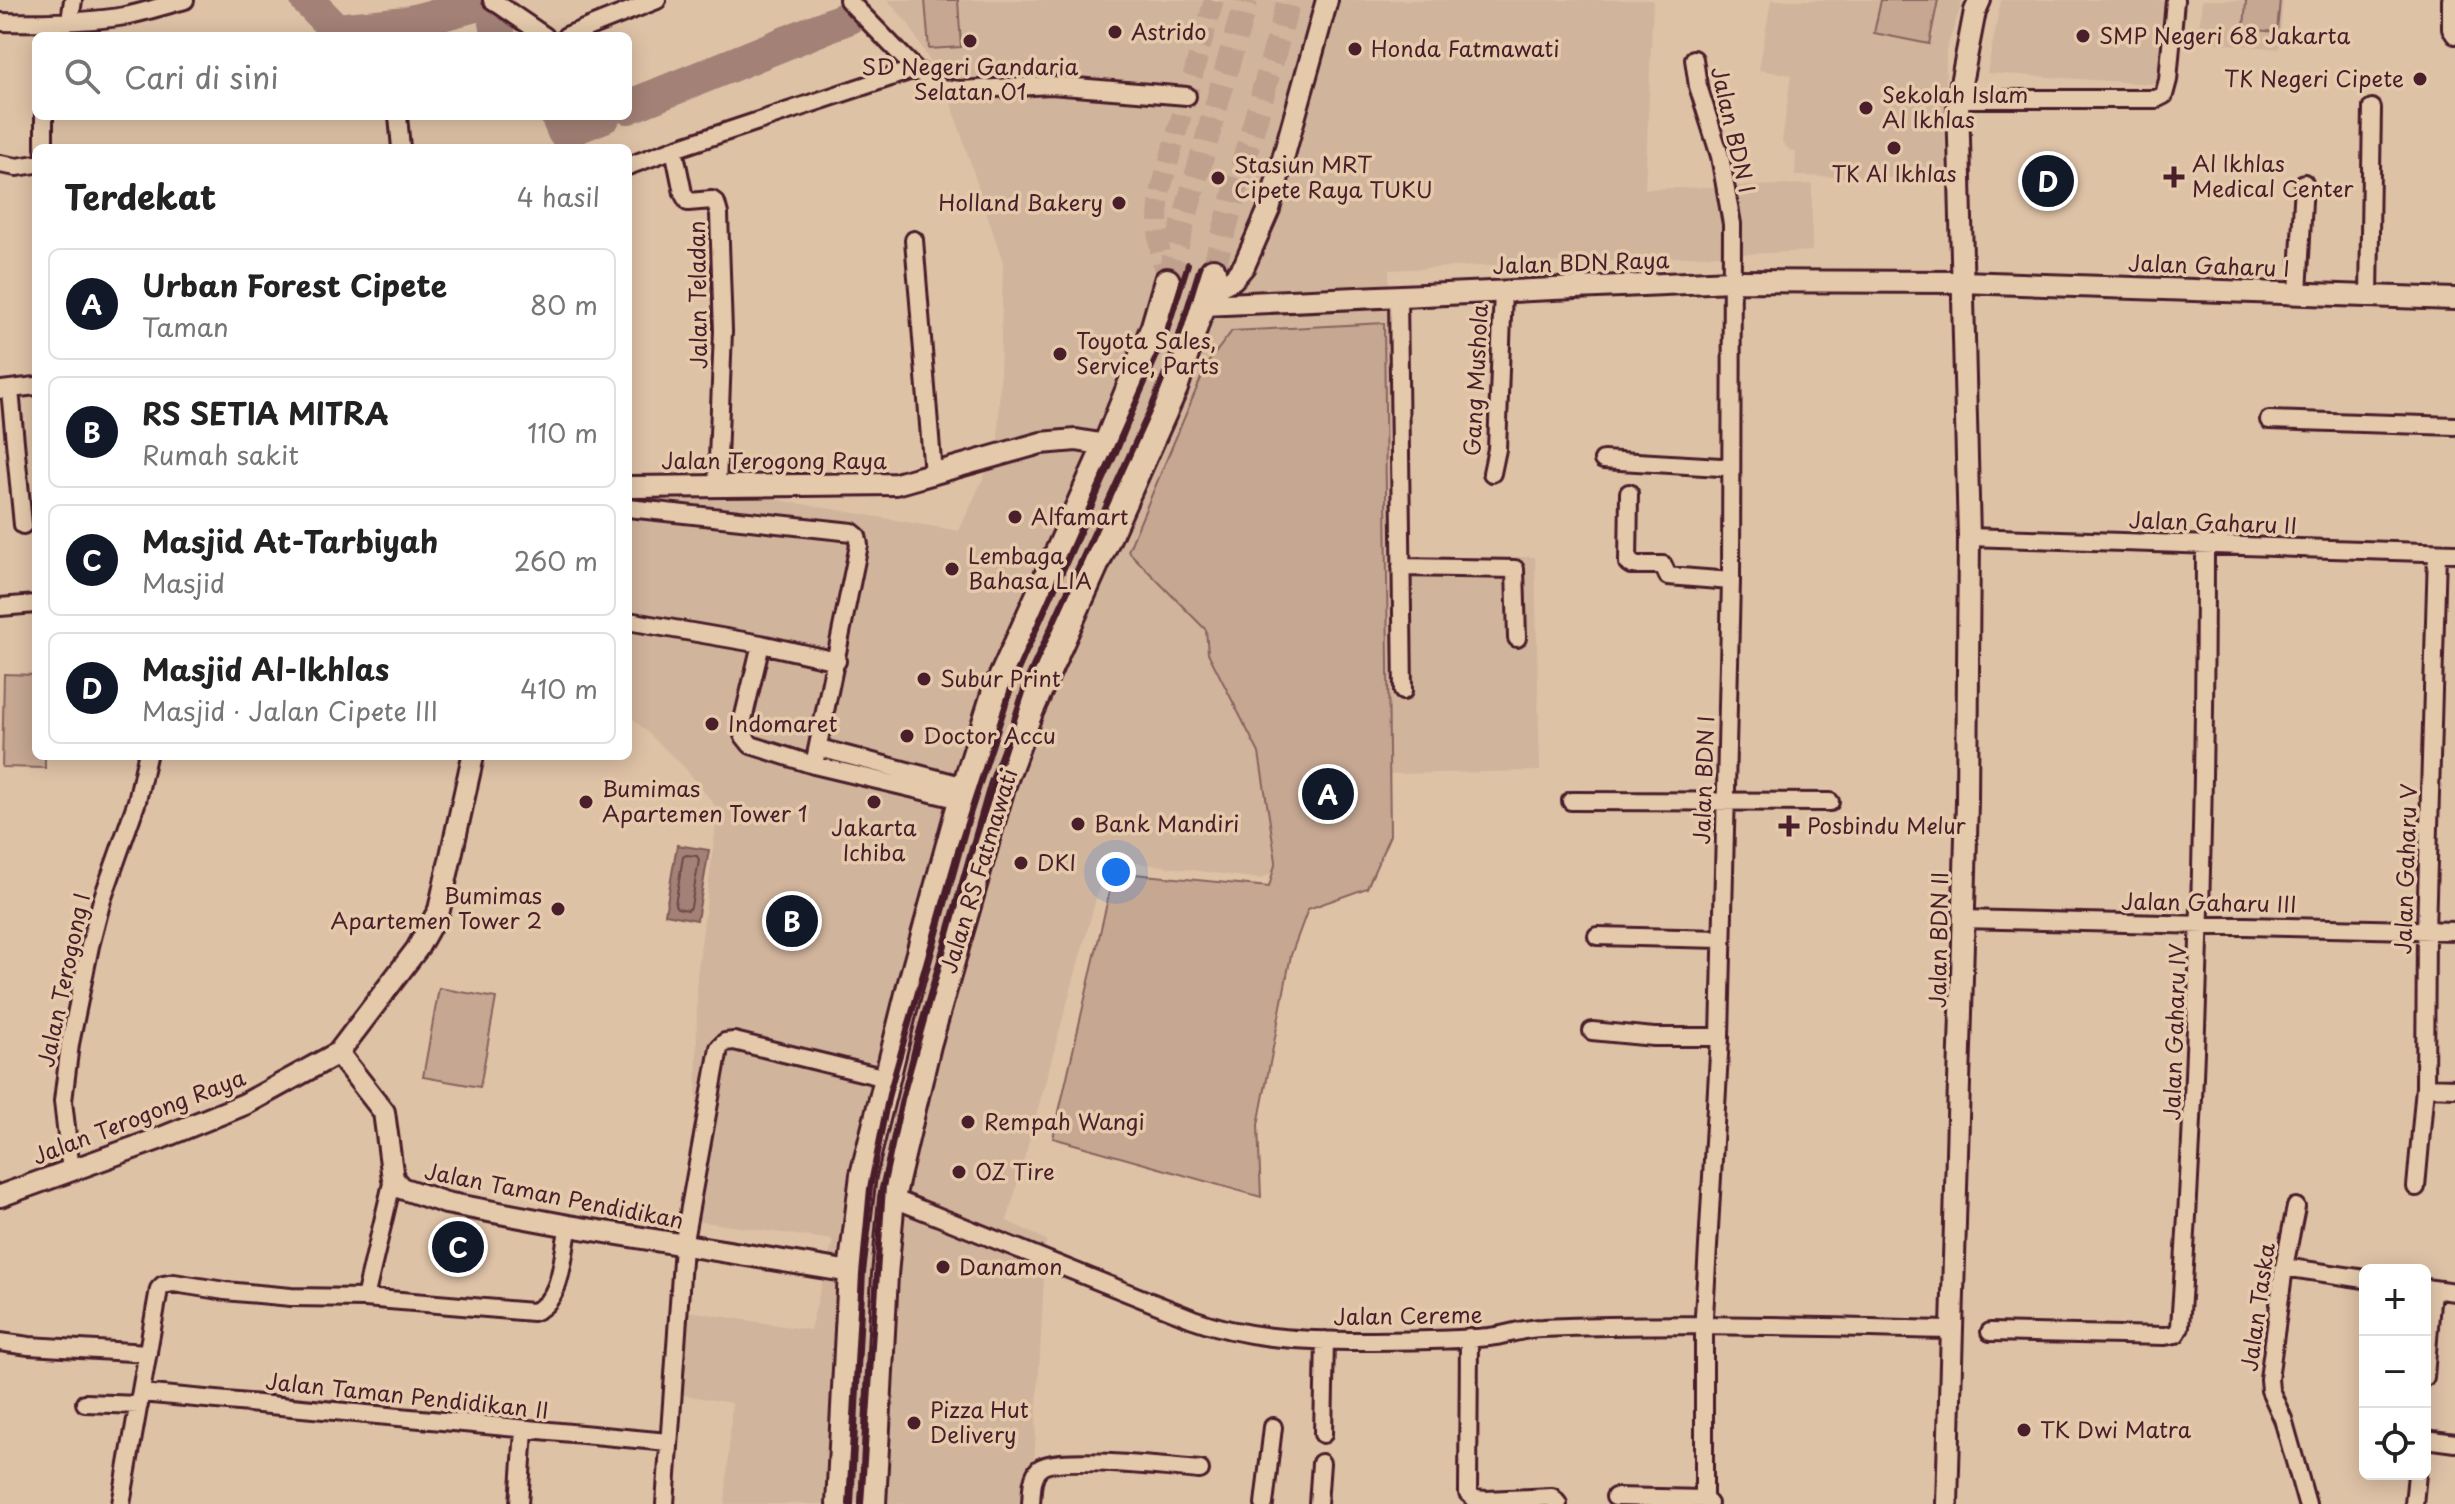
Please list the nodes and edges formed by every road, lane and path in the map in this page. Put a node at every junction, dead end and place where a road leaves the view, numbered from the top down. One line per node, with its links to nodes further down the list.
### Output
1 (73, 0): 11 (street)
2 (185, 0): 10 (street)
3 (492, 0): 14 (street)
4 (657, 0): 15 (street)
5 (848, 0): 18 (street)
6 (1327, 0): 35 (street)
7 (1980, 0): 20 (street, Jalan BDN II)
8 (2175, 0): 20 (street)
9 (2451, 0): 16 (street)
10 (138, 6): 11 (street)
11 (70, 21): 13 (street)
12 (0, 22): 13 (street)
13 (41, 29)
14 (539, 32)
15 (576, 32)
16 (2455, 35)
17 (1694, 59): 33 (street, Jalan BDN I)
18 (915, 69): 19 (street); 26 (street)
19 (1187, 96)
20 (1958, 99): 34 (street, Jalan BDN II)
21 (2372, 108): 39 (street)
22 (44, 120): 24 (street)
23 (398, 120): 25 (street)
24 (44, 144)
25 (401, 144)
26 (674, 149): 29 (street); 50 (street, Jalan Teladan)
27 (0, 164): 28 (street)
28 (32, 165)
29 (632, 165)
30 (2304, 183): 37 (street)
31 (914, 240): 49 (street)
32 (1167, 281): 45 (main road, Jalan RS Fatmawati)
33 (1731, 281): 34 (street, Jalan BDN Raya); 36 (street, Jalan BDN Raya); 47 (street, Jalan BDN I)
34 (1961, 282): 37 (street, Jalan Gaharu I); 55 (street, Jalan BDN II)
35 (1207, 289): 38 (street, Jalan BDN Raya); 92 (main road, Jalan RS Fatmawati)
36 (1503, 290): 38 (street, Jalan BDN Raya); 48 (street, Gang Mushola)
37 (2298, 293): 39 (street, Jalan Gaharu I)
38 (1398, 296): 59 (street)
39 (2369, 296): 40 (street, Jalan Gaharu I)
40 (2455, 299)
41 (32, 387): 42 (street)
42 (5, 390): 54 (street)
43 (2269, 420): 44 (street)
44 (2455, 426)
45 (1106, 445): 49 (street, Jalan Terogong Raya); 72 (main road, Jalan RS Fatmawati)
46 (1603, 460): 47 (street)
47 (1731, 465): 60 (street, Jalan BDN I)
48 (1492, 473)
49 (933, 474): 50 (street, Jalan Terogong Raya)
50 (717, 485): 51 (street, Jalan Terogong Raya)
51 (632, 487)
52 (1629, 493): 60 (street)
53 (632, 508): 66 (street)
54 (23, 525)
55 (1969, 537): 56 (street, Jalan Gaharu II); 76 (street, Jalan BDN II)
56 (2205, 545): 57 (street, Jalan Gaharu II); 77 (street, Jalan Gaharu IV)
57 (2437, 553): 58 (street, Jalan Gaharu II); 78 (street, Jalan Gaharu V)
58 (2455, 553)
59 (1401, 567): 64 (street); 67 (street)
60 (1731, 581): 73 (street, Jalan BDN I)
61 (32, 604): 62 (street)
62 (0, 607)
63 (632, 622): 65 (street)
64 (1517, 638)
65 (761, 644): 66 (street); 71 (street)
66 (837, 661): 68 (street)
67 (1403, 691)
68 (819, 748): 71 (street); 72 (street)
69 (146, 760): 88 (street, Jalan Terogong I)
70 (472, 760): 84 (street, Jalan Terogong Raya)
71 (814, 765): 72 (street)
72 (963, 793): 85 (main road, Jalan RS Fatmawati)
73 (1726, 800): 74 (street); 75 (street); 81 (street, Jalan BDN I)
74 (1571, 801)
75 (1830, 802)
76 (1962, 919): 77 (street, Jalan Gaharu III); 103 (street, Jalan BDN II)
77 (2201, 925): 78 (street, Jalan Gaharu III); 104 (street, Jalan Gaharu IV)
78 (2426, 930): 79 (street, Jalan Gaharu III); 86 (street, Jalan Gaharu V)
79 (2455, 931)
80 (1597, 936): 81 (street)
81 (1721, 939): 83 (street, Jalan BDN I)
82 (1592, 1031): 83 (street)
83 (1720, 1037): 102 (street, Jalan BDN I)
84 (338, 1053): 88 (street, Jalan Terogong Raya); 89 (street, Jalan Taman Pendidikan)
85 (886, 1078): 95 (street); 97 (main road, Jalan RS Fatmawati)
86 (2425, 1087): 87 (street); 90 (street, Jalan Gaharu V)
87 (2455, 1088)
88 (71, 1171): 91 (street, Jalan Terogong Raya)
89 (393, 1179): 94 (street, Jalan Taman Pendidikan); 101 (street)
90 (2416, 1187)
91 (0, 1196)
92 (892, 1198): 106 (street, Jalan Cereme); 112 (main road, Jalan RS Fatmawati)
93 (2296, 1207): 96 (street, Jalan Taska)
94 (569, 1226): 95 (street, Jalan Taman Pendidikan); 101 (street)
95 (683, 1246): 97 (street, Jalan Taman Pendidikan); 117 (street)
96 (2284, 1267): 98 (street); 134 (street, Jalan Taska)
97 (851, 1272): 111 (main road, Jalan RS Fatmawati)
98 (2359, 1278)
99 (2431, 1288): 100 (street)
100 (2455, 1292)
101 (365, 1298): 108 (street)
102 (1704, 1325): 103 (street, Jalan Cereme); 105 (street, Jalan Cereme); 123 (street, Jalan BDN I)
103 (1951, 1330): 133 (street, Jalan BDN II)
104 (1990, 1332)
105 (1469, 1337): 106 (street, Jalan Cereme); 132 (street)
106 (1325, 1340): 115 (street)
107 (0, 1342): 108 (street)
108 (148, 1353): 109 (street)
109 (140, 1399): 110 (street, Jalan Taman Pendidikan II); 114 (street, Jalan Taman Pendidikan II); 124 (street)
110 (85, 1403)
111 (844, 1413): 112 (main road); 127 (main road, Jalan RS Fatmawati)
112 (878, 1415): 128 (main road, Jalan RS Fatmawati)
113 (1273, 1427): 130 (street)
114 (524, 1430): 117 (street, Jalan Taman Pendidikan II); 125 (street)
115 (1323, 1434)
116 (2431, 1440): 118 (street)
117 (668, 1442): 126 (street)
118 (2455, 1443)
119 (1321, 1463): 131 (street)
120 (1200, 1470): 129 (street)
121 (2416, 1480): 135 (street)
122 (1615, 1497): 123 (street)
123 (1707, 1501)
124 (121, 1504)
125 (519, 1504)
126 (665, 1504)
127 (839, 1504)
128 (873, 1504)
129 (1031, 1504)
130 (1264, 1504)
131 (1318, 1504)
132 (1558, 1504)
133 (1947, 1504)
134 (2307, 1504)
135 (2414, 1504)

